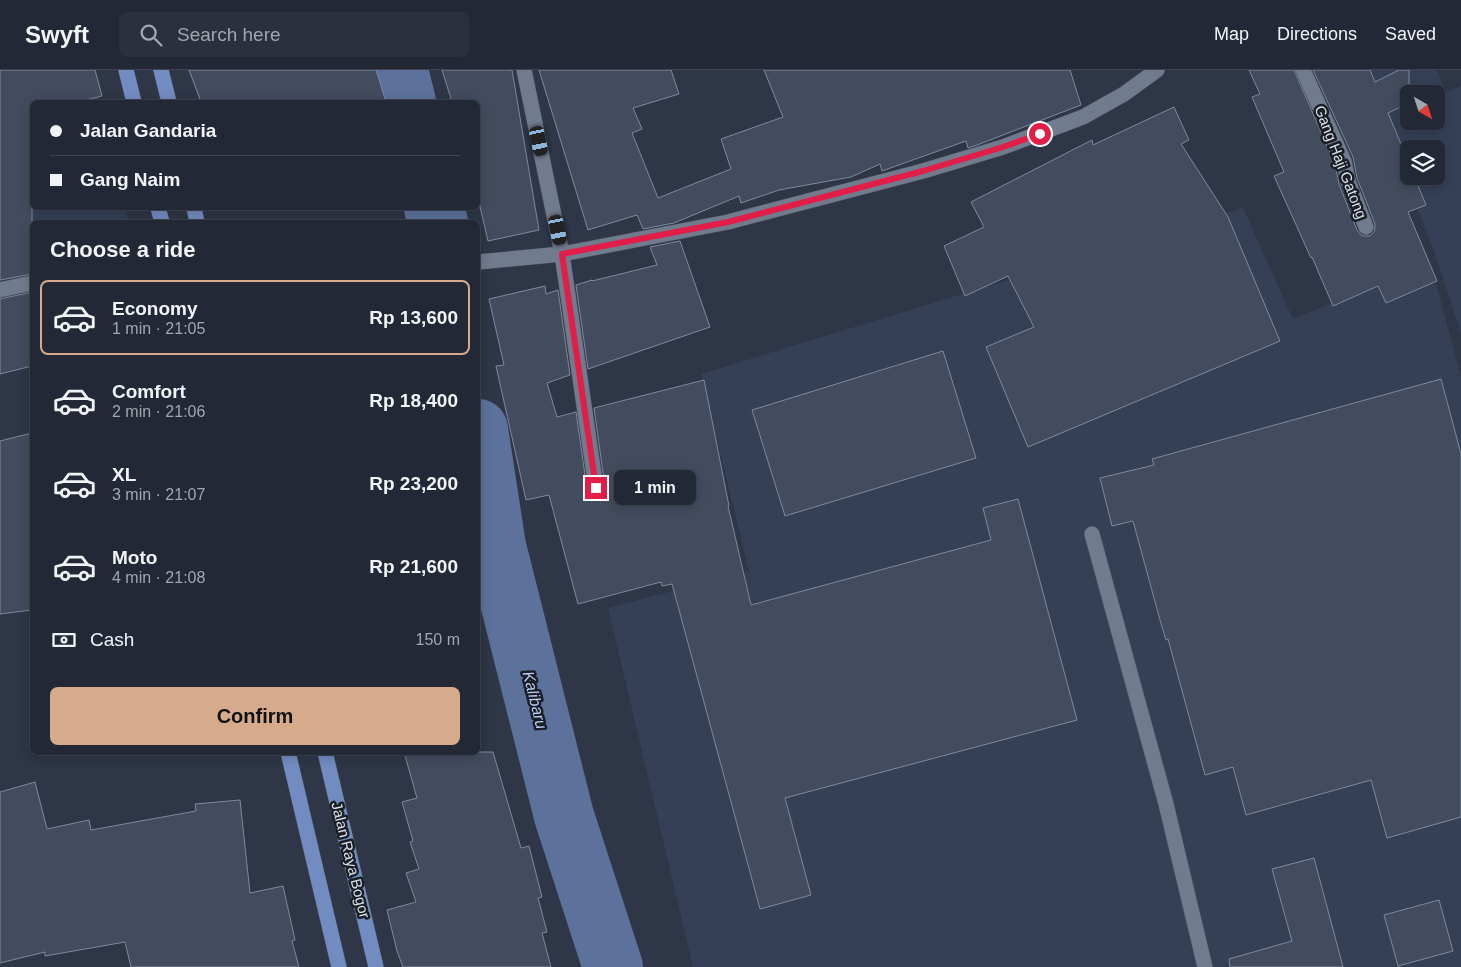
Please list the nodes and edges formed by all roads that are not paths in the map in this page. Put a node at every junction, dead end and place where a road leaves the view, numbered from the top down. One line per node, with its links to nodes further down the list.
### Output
1 (126, 70): 6 (highway)
2 (161, 70): 7 (highway)
3 (524, 70): 9 (street)
4 (1157, 70): 9 (street)
5 (1303, 70): 8 (street, Gang Haji Gatong)
6 (134, 100)
7 (168, 100)
8 (1366, 227)
9 (562, 254): 10 (street); 13 (street)
10 (481, 262)
11 (30, 283): 12 (street)
12 (0, 290)
13 (596, 488)
14 (1092, 534): 19 (street)
15 (289, 755): 17 (highway)
16 (326, 755): 18 (highway, Jalan Raya Bogor)
17 (339, 967)
18 (376, 967)
19 (1205, 967)

